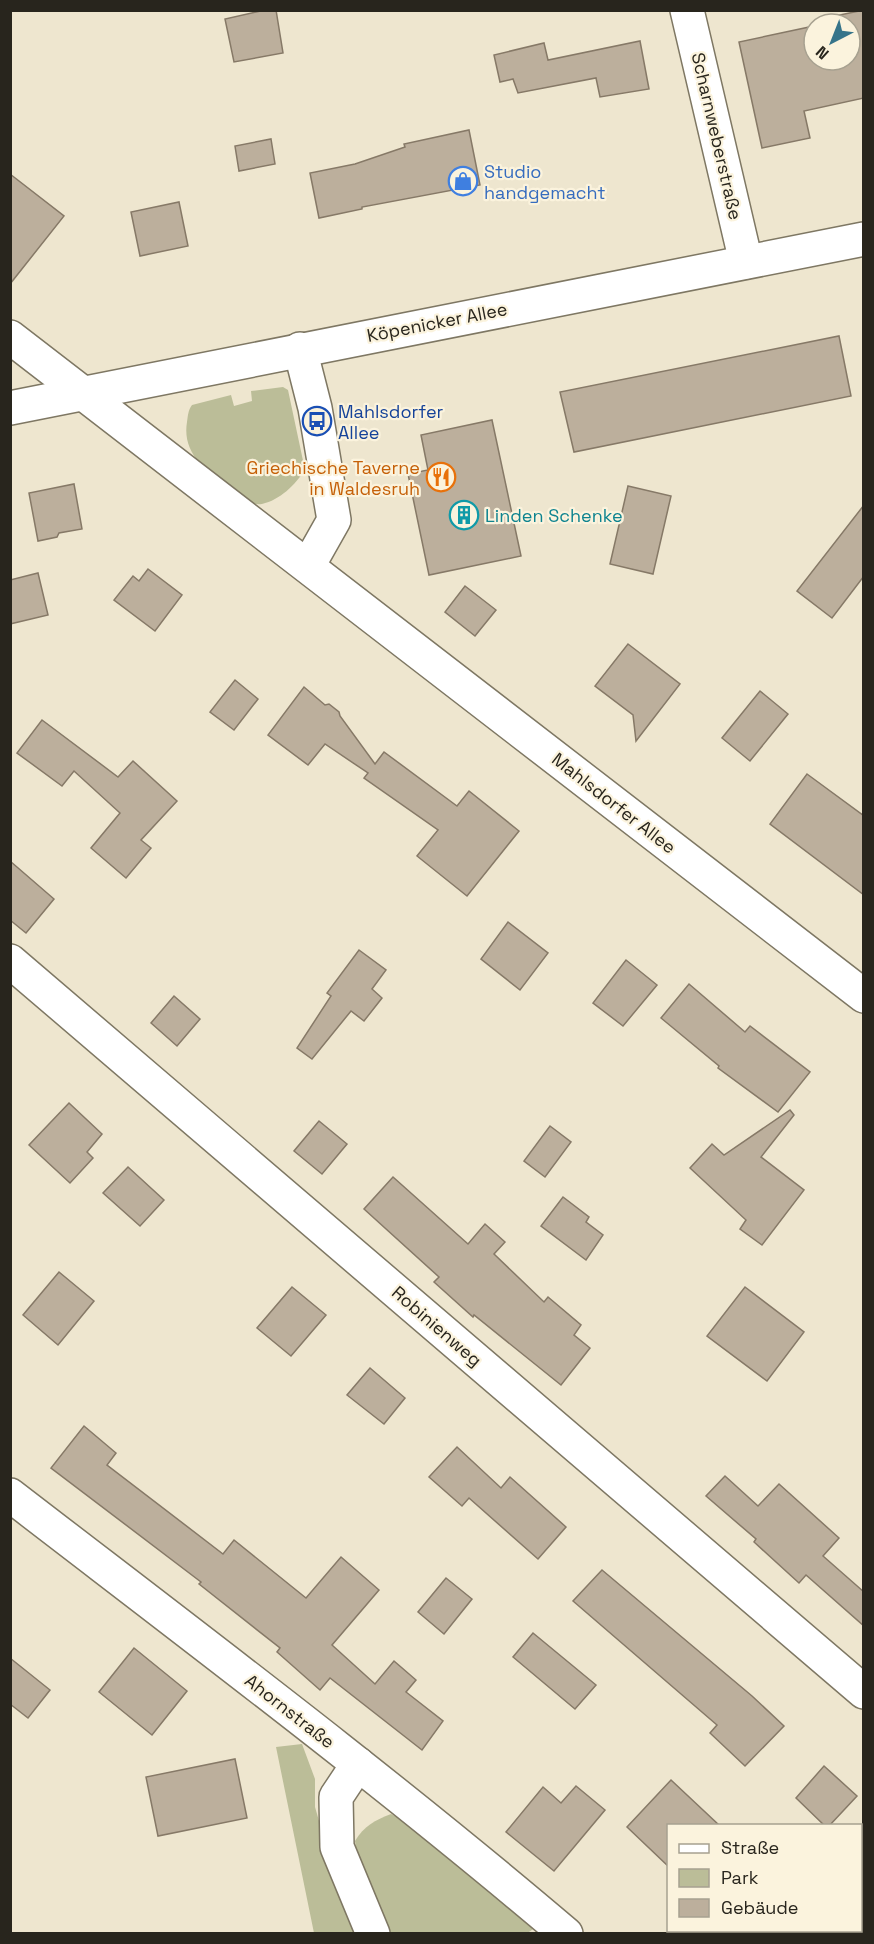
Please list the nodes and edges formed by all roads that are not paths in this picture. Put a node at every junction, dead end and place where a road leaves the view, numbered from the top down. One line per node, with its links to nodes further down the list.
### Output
1 (687, 10): 3 (street, Scharnweberstraße)
2 (864, 239): 3 (street, Köpenicker Allee)
3 (746, 262): 5 (street, Köpenicker Allee)
4 (10, 337): 6 (street, Mahlsdorfer Allee)
5 (300, 349): 6 (street, Köpenicker Allee); 8 (street)
6 (82, 394): 7 (street, Köpenicker Allee); 8 (street, Mahlsdorfer Allee)
7 (10, 408)
8 (308, 566): 10 (street, Mahlsdorfer Allee)
9 (10, 961): 12 (street, Robinienweg)
10 (864, 996)
11 (10, 1494): 13 (street, Ahornstraße)
12 (864, 1692)
13 (358, 1764): 14 (street); 15 (street, Ahornstraße)
14 (373, 1934)
15 (566, 1934)

